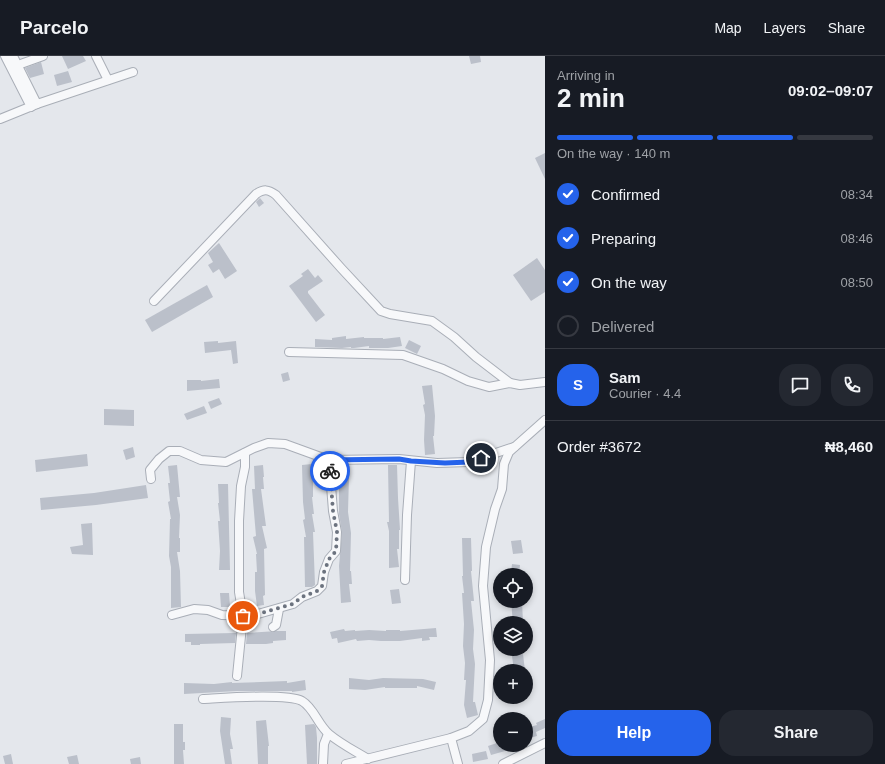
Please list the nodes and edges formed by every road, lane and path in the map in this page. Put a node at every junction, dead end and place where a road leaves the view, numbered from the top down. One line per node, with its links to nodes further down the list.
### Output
1 (5, 56): 8 (street)
2 (13, 56): 5 (street)
3 (43, 56): 5 (street)
4 (96, 56): 7 (street)
5 (18, 65): 8 (street)
6 (133, 72): 7 (street)
7 (108, 80): 8 (street)
8 (34, 106): 9 (street)
9 (0, 118)
10 (154, 301): 13 (street)
11 (289, 352): 13 (street)
12 (545, 382): 13 (street)
13 (510, 383)
14 (545, 420): 15 (street)
15 (517, 446): 18 (street); 28 (street)
16 (245, 453): 17 (street); 19 (street); 23 (street)
17 (329, 460): 18 (street); 21 (street)
18 (411, 461): 20 (street)
19 (151, 479)
20 (405, 580)
21 (279, 609): 23 (street); 24 (street)
22 (172, 615): 23 (street)
23 (243, 616): 25 (street)
24 (273, 627)
25 (238, 676)
26 (203, 699): 27 (street)
27 (328, 734): 30 (street); 31 (street)
28 (451, 738): 30 (street); 33 (street)
29 (545, 743): 34 (street)
30 (368, 759): 32 (street)
31 (323, 764)
32 (346, 764)
33 (458, 764)
34 (502, 764)

